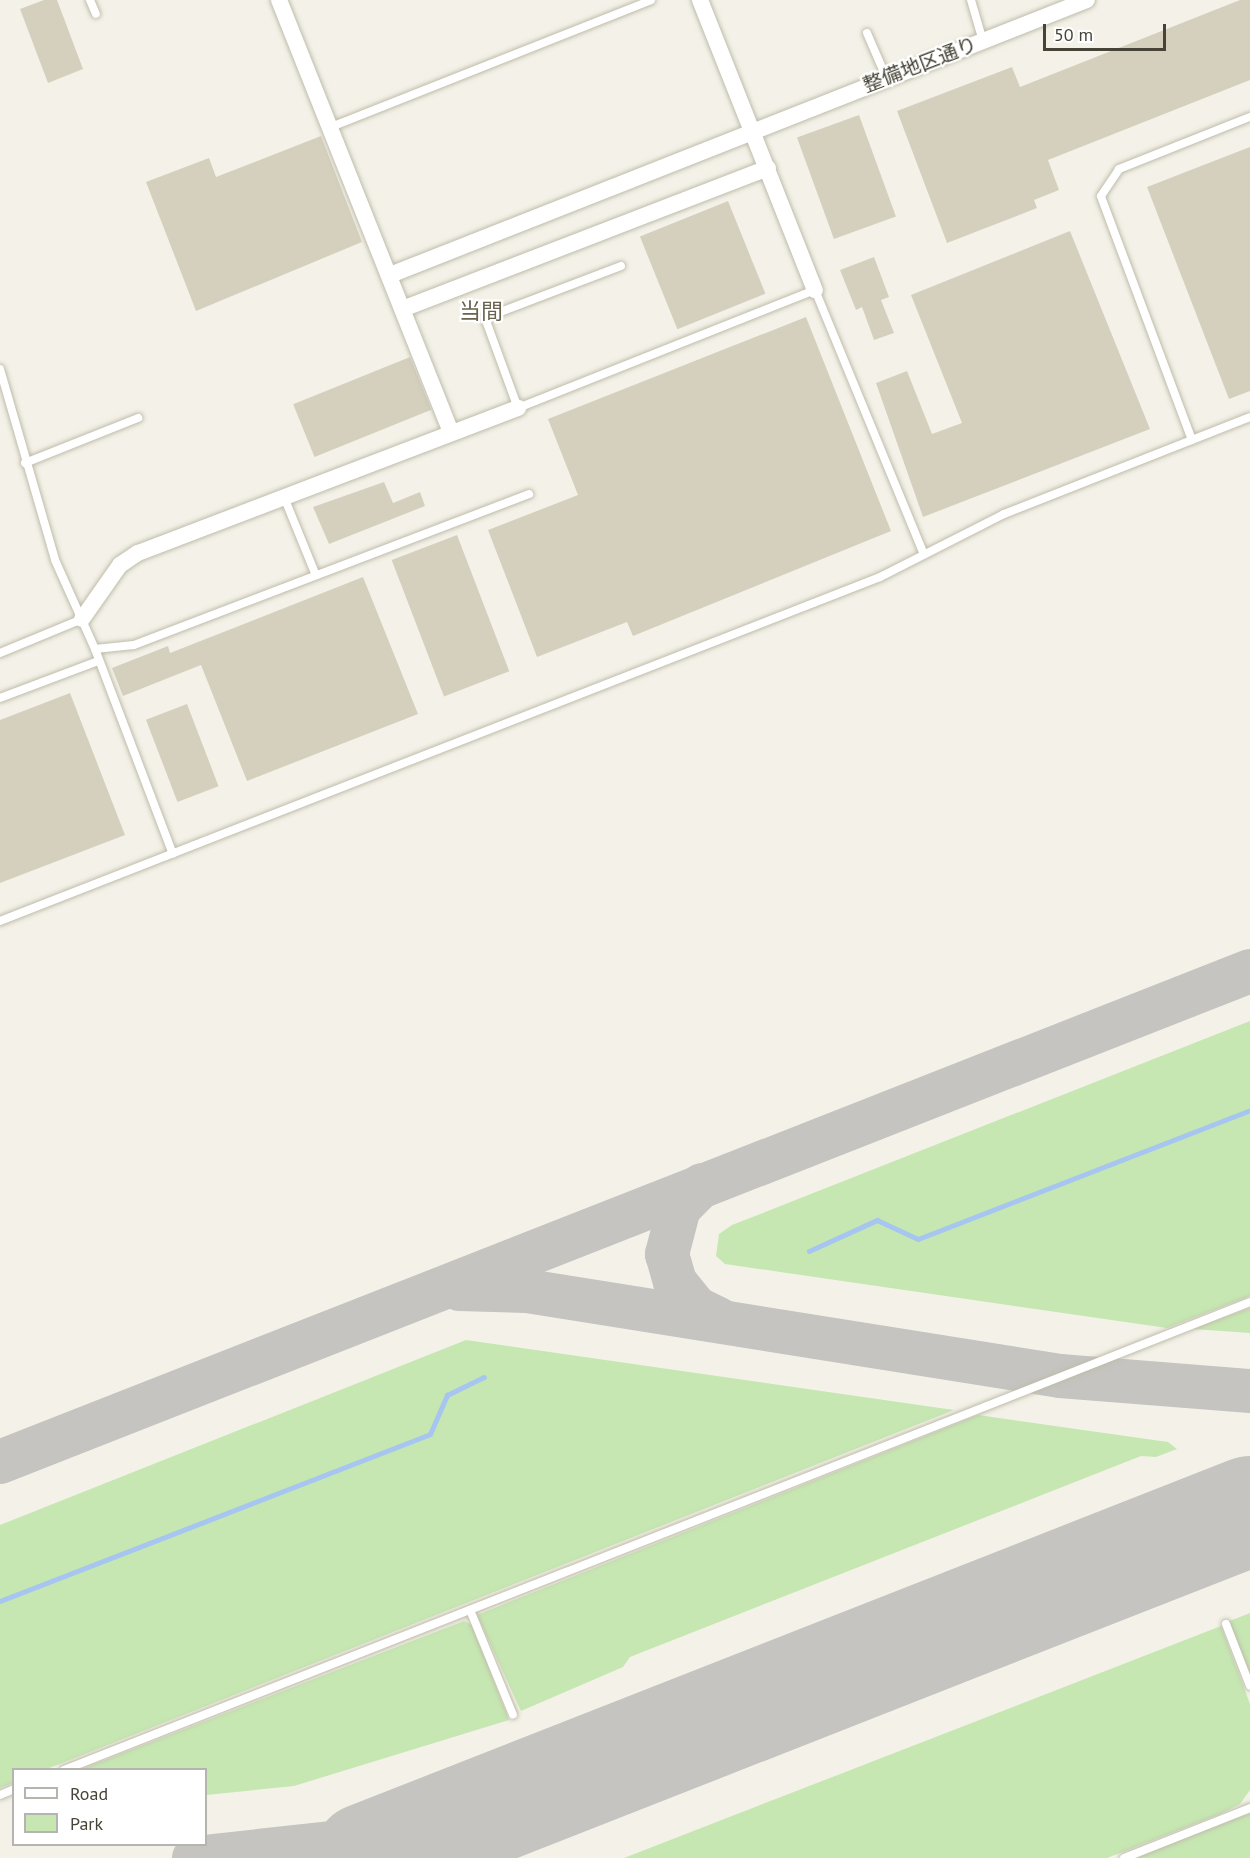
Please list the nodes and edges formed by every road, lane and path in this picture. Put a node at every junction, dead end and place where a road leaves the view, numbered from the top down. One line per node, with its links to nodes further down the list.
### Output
1 (90, 0): 7 (lane)
2 (279, 0): 12 (street)
3 (651, 0): 12 (lane)
4 (700, 0): 13 (street)
5 (971, 0): 9 (lane)
6 (1087, 0): 9 (street, 整備地区通り)
7 (96, 14)
8 (867, 33): 10 (lane)
9 (983, 41): 10 (street, 整備地区通り)
10 (886, 77): 13 (street, 整備地区通り)
11 (1250, 117): 24 (lane)
12 (331, 127): 16 (street)
13 (752, 130): 14 (street); 16 (street, 整備地区通り)
14 (768, 168): 17 (street); 18 (street)
15 (621, 266): 20 (lane)
16 (390, 274): 18 (street)
17 (815, 290): 20 (lane); 28 (lane)
18 (405, 308): 23 (street)
19 (0, 369): 25 (lane)
20 (518, 408): 23 (street)
21 (1250, 417): 24 (lane)
22 (138, 418): 25 (lane)
23 (451, 432): 27 (street)
24 (1192, 440): 28 (lane)
25 (25, 463): 30 (lane)
26 (529, 494): 29 (lane)
27 (284, 497): 29 (lane); 30 (street)
28 (924, 554): 35 (lane)
29 (315, 573): 31 (lane)
30 (82, 619): 31 (lane); 32 (lane)
31 (94, 649): 33 (lane)
32 (0, 653)
33 (98, 661): 34 (lane); 35 (lane)
34 (0, 698)
35 (173, 854): 36 (lane)
36 (0, 921)
37 (1250, 1302): 38 (lane)
38 (470, 1610): 41 (lane); 42 (lane)
39 (1226, 1624): 40 (lane)
40 (1250, 1686)
41 (513, 1715)
42 (69, 1768)
43 (1250, 1808): 44 (lane)
44 (1124, 1858)

